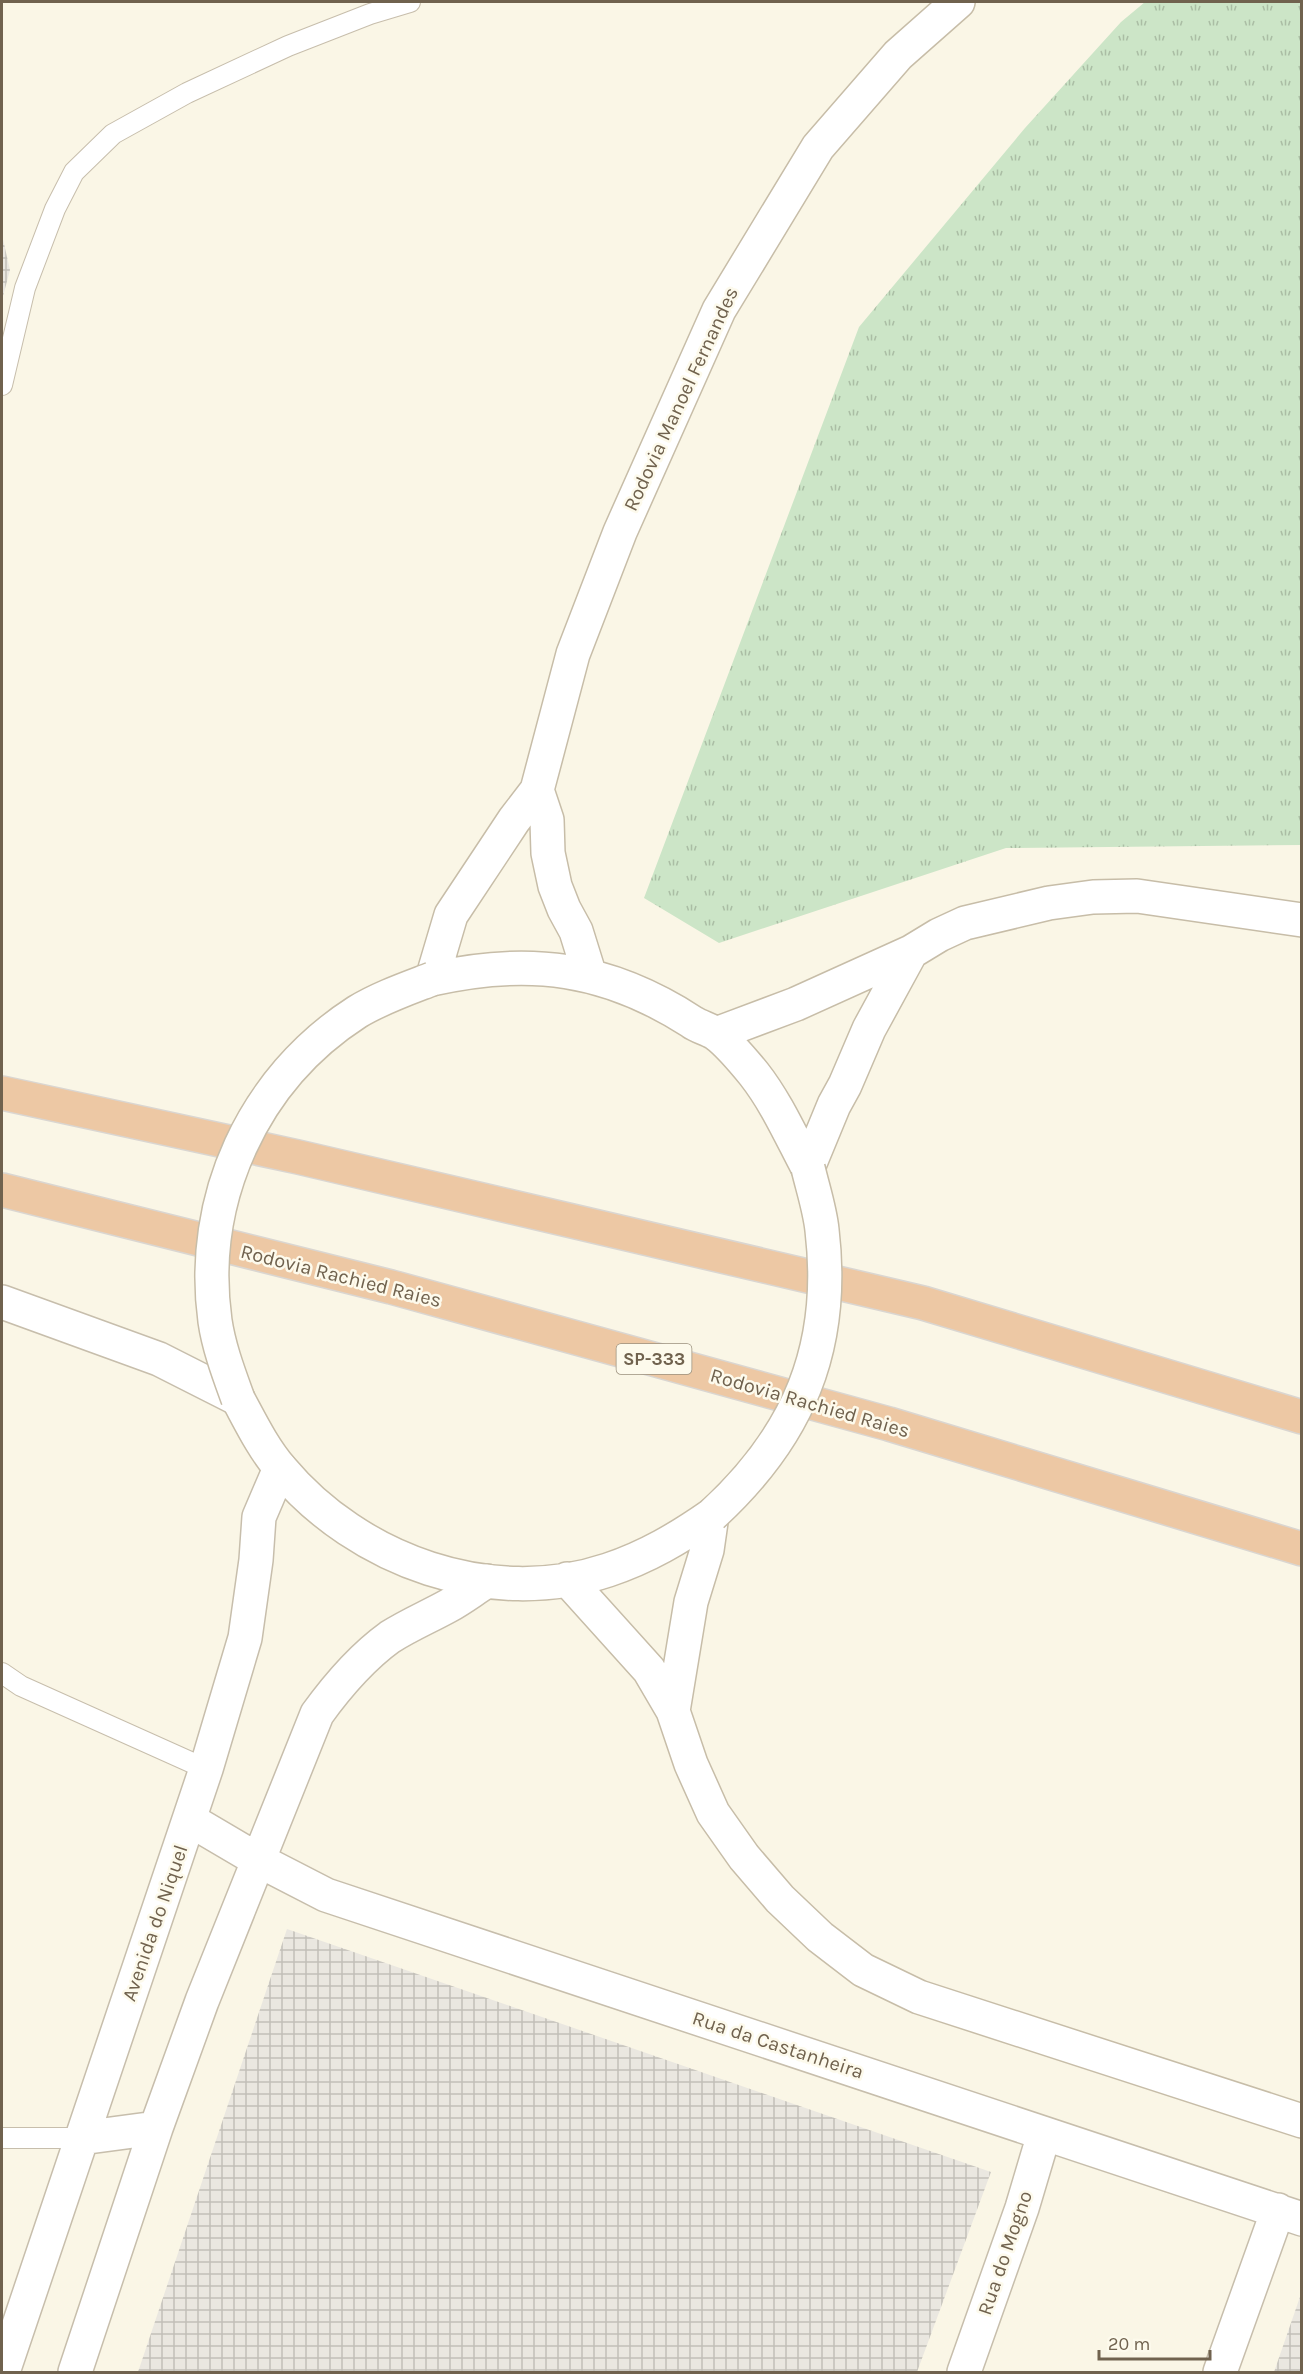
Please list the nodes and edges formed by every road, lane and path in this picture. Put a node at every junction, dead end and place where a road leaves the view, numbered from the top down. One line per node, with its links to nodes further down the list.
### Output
1 (410, 2): 3 (lane)
2 (958, 2): 4 (main road, Rodovia Manoel Fernandes)
3 (2, 385)
4 (537, 790): 7 (main road); 8 (main road, Rodovia Manoel Fernandes)
5 (1302, 920): 6 (main road)
6 (911, 952): 9 (main road); 11 (main road)
7 (590, 976): 8 (main road); 9 (main road)
8 (432, 979): 14 (main road, bridge)
9 (717, 1034): 11 (main road)
10 (2, 1093): 15 (highway)
11 (808, 1168): 17 (main road, bridge)
12 (2, 1190): 18 (highway, Rodovia Rachied Raies / SP-333)
13 (2, 1302): 14 (main road)
14 (238, 1399): 16 (main road)
15 (1302, 1417)
16 (280, 1468): 20 (main road); 23 (main road, Avenida do Niquel)
17 (712, 1515): 19 (main road); 22 (main road)
18 (1302, 1549)
19 (567, 1579): 20 (main road); 22 (main road)
20 (487, 1581): 25 (main road)
21 (2, 1673): 23 (lane)
22 (673, 1712): 26 (main road)
23 (206, 1769): 24 (main road, Avenida do Niquel)
24 (190, 1821): 25 (main road, Rua da Castanheira); 30 (main road, Avenida do Niquel)
25 (258, 1860): 27 (main road); 28 (main road, Rua da Castanheira)
26 (1302, 2121)
27 (156, 2128): 30 (main road); 33 (main road)
28 (1044, 2134): 31 (main road, Rua da Castanheira); 34 (main road, Rua do Mogno)
29 (2, 2138): 30 (lane)
30 (81, 2138): 32 (main road, Avenida do Niquel)
31 (1290, 2215): 35 (main road)
32 (3, 2373)
33 (75, 2373)
34 (964, 2373)
35 (1220, 2373)

